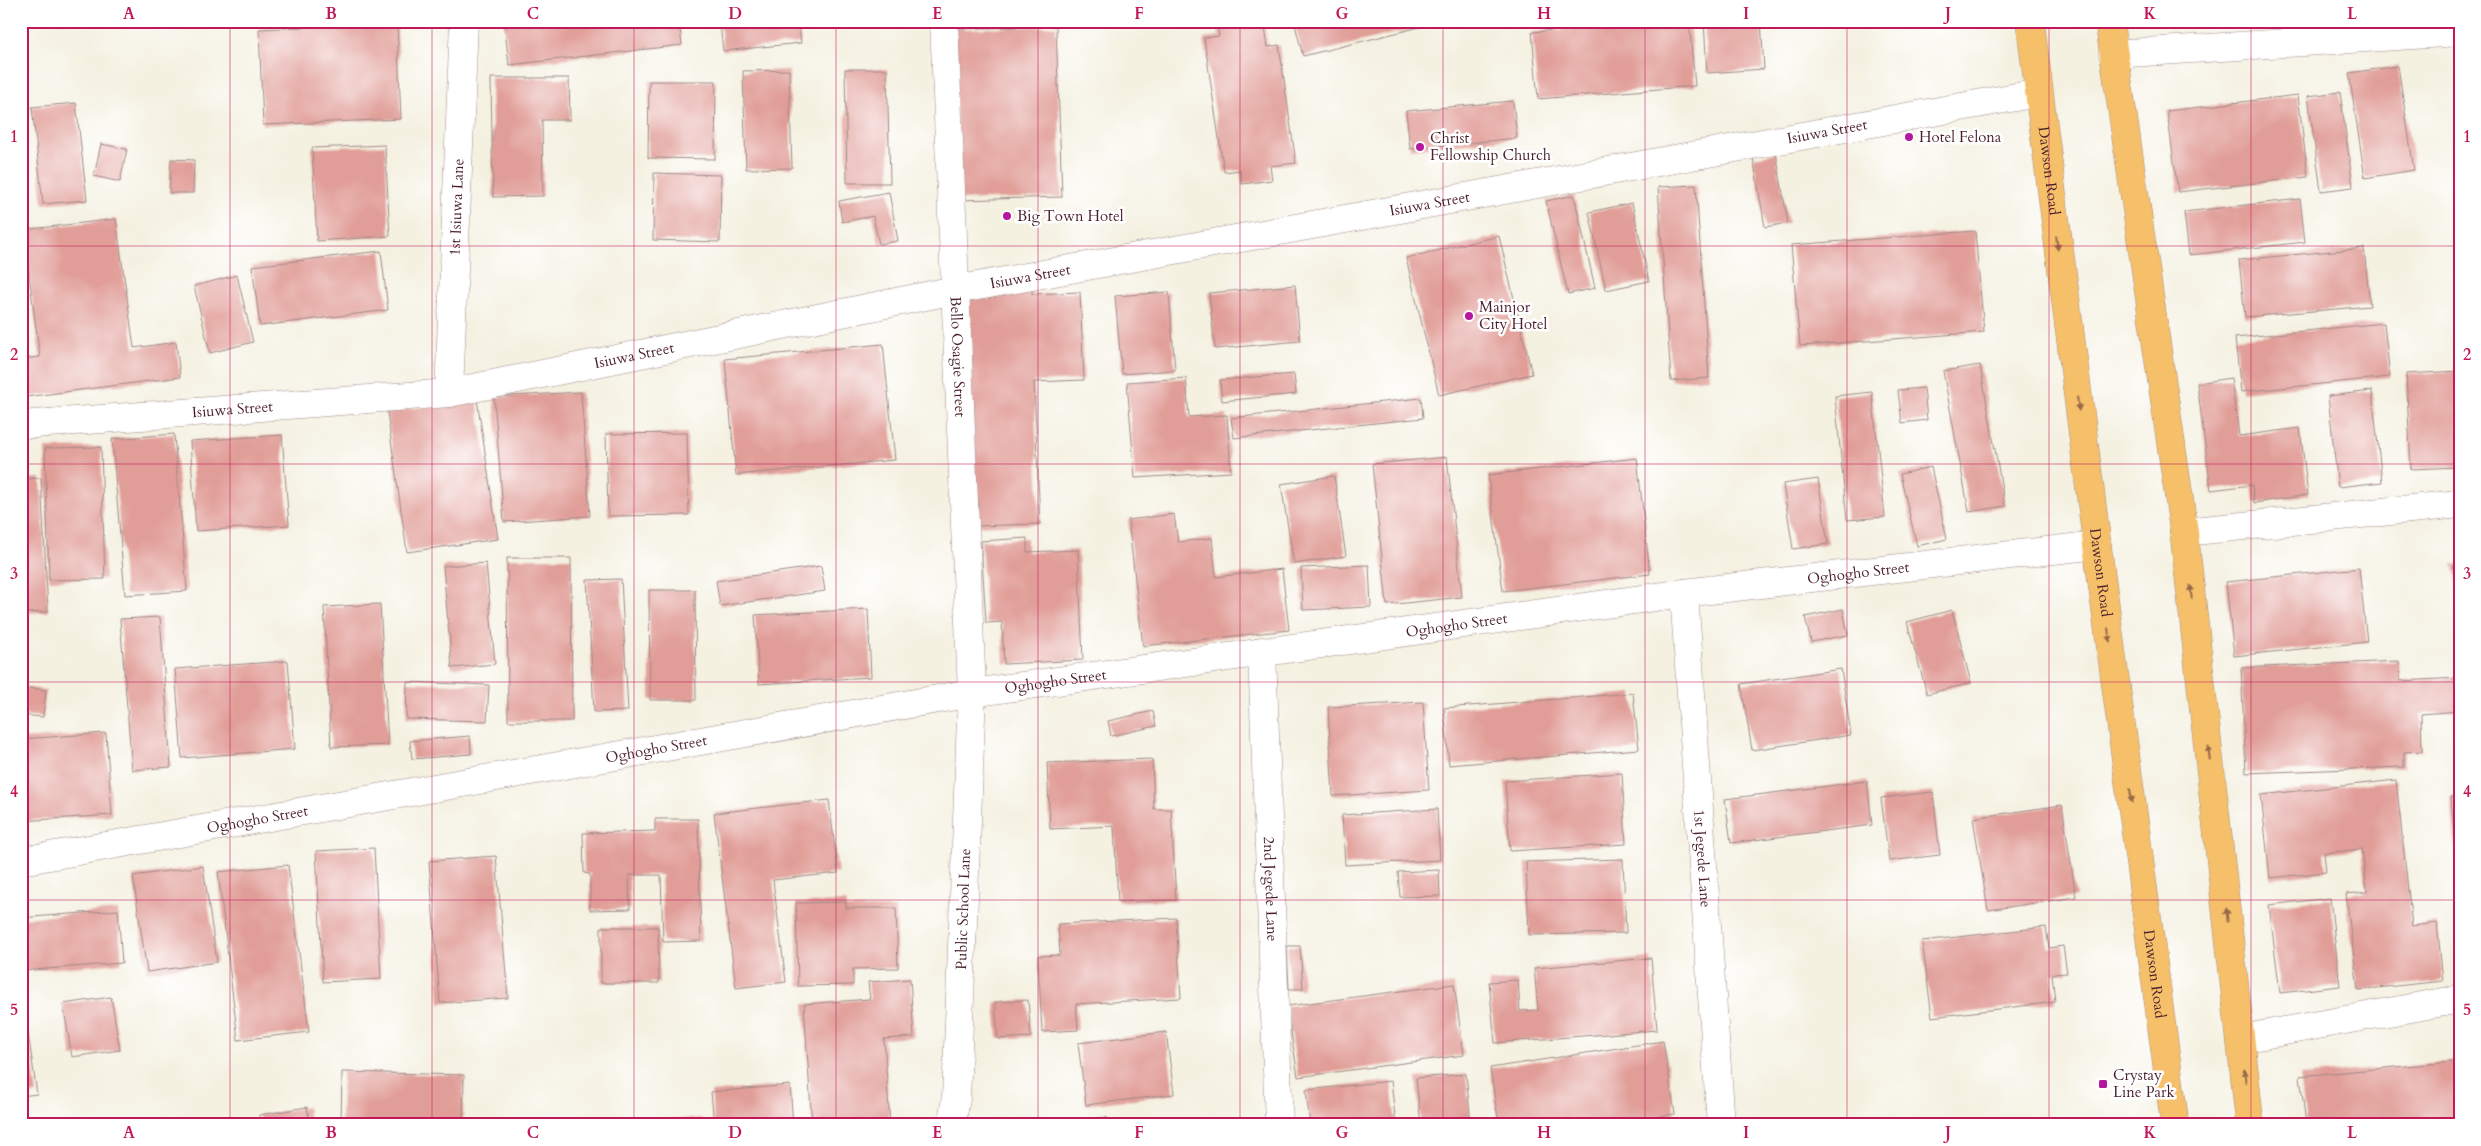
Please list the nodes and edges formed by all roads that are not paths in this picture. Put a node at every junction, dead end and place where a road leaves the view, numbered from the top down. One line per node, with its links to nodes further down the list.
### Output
1 (464, 21): 9 (street, 1st Isiuwa Lane)
2 (944, 21): 8 (street, Bello Osagie Street)
3 (2030, 21): 7 (highway, Dawson Road)
4 (2109, 21): 6 (highway)
5 (2460, 32): 6 (street)
6 (2113, 54): 12 (highway)
7 (2038, 93): 8 (street, Isiuwa Street); 13 (highway, Dawson Road, one-way to 13)
8 (955, 290): 9 (street, Isiuwa Street); 16 (street, Bello Osagie Street)
9 (448, 393): 10 (street, Isiuwa Street)
10 (21, 426)
11 (2460, 504): 12 (street)
12 (2184, 532): 19 (highway, one-way to 12)
13 (2097, 545): 14 (street, Oghogho Street); 23 (highway, Dawson Road, one-way to 23)
14 (1684, 593): 15 (street, Oghogho Street); 22 (street, 1st Jegede Lane)
15 (1262, 651): 16 (street, Oghogho Street); 21 (street, 2nd Jegede Lane)
16 (972, 693): 17 (street, Oghogho Street); 20 (street, Public School Lane)
17 (21, 861)
18 (2460, 999): 19 (street)
19 (2242, 1039): 24 (highway, one-way to 19)
20 (951, 1125)
21 (1279, 1125)
22 (1721, 1125)
23 (2175, 1125)
24 (2250, 1125)

